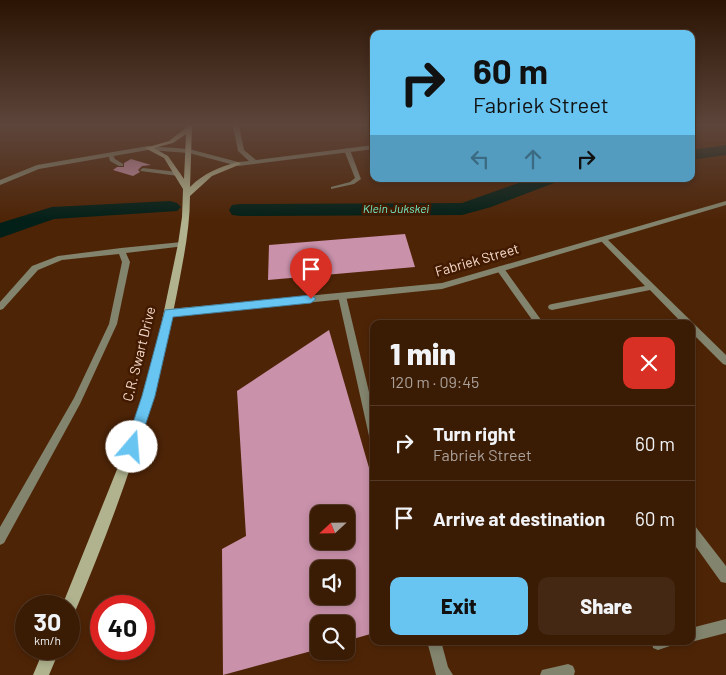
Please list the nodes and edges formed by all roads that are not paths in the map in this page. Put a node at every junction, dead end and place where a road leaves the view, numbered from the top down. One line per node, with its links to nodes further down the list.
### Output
1 (90, 158): 14 (street)
2 (111, 158): 11 (lane)
3 (165, 158): 13 (street)
4 (189, 158): 16 (street, C.R. Swart Drive)
5 (208, 158): 10 (street)
6 (249, 158): 9 (street)
7 (290, 158): 9 (street)
8 (350, 158): 15 (lane)
9 (255, 162): 10 (street)
10 (238, 164): 16 (street)
11 (121, 165)
12 (143, 170): 13 (lane)
13 (178, 174): 16 (street)
14 (0, 183)
15 (333, 188)
16 (188, 192): 19 (street, C.R. Swart Drive)
17 (726, 203): 18 (street, Fabriek Street)
18 (604, 240): 21 (street, Fabriek Street); 22 (lane)
19 (182, 244): 20 (lane); 26 (street, C.R. Swart Drive)
20 (121, 250): 24 (lane); 33 (lane)
21 (500, 269): 23 (street, Fabriek Street); 27 (lane)
22 (652, 287): 25 (lane); 28 (lane)
23 (342, 296): 26 (street, Fabriek Street); 31 (lane)
24 (0, 307)
25 (552, 307)
26 (168, 313): 35 (street, C.R. Swart Drive)
27 (537, 320)
28 (683, 320)
29 (695, 332): 30 (lane)
30 (726, 361)
31 (370, 418)
32 (695, 535): 34 (lane)
33 (0, 540)
34 (726, 578)
35 (75, 595)
36 (726, 626): 37 (lane)
37 (695, 634)
38 (435, 645): 42 (lane)
39 (47, 660): 41 (street)
40 (568, 671): 43 (lane)
41 (41, 675)
42 (446, 675)
43 (547, 675)

